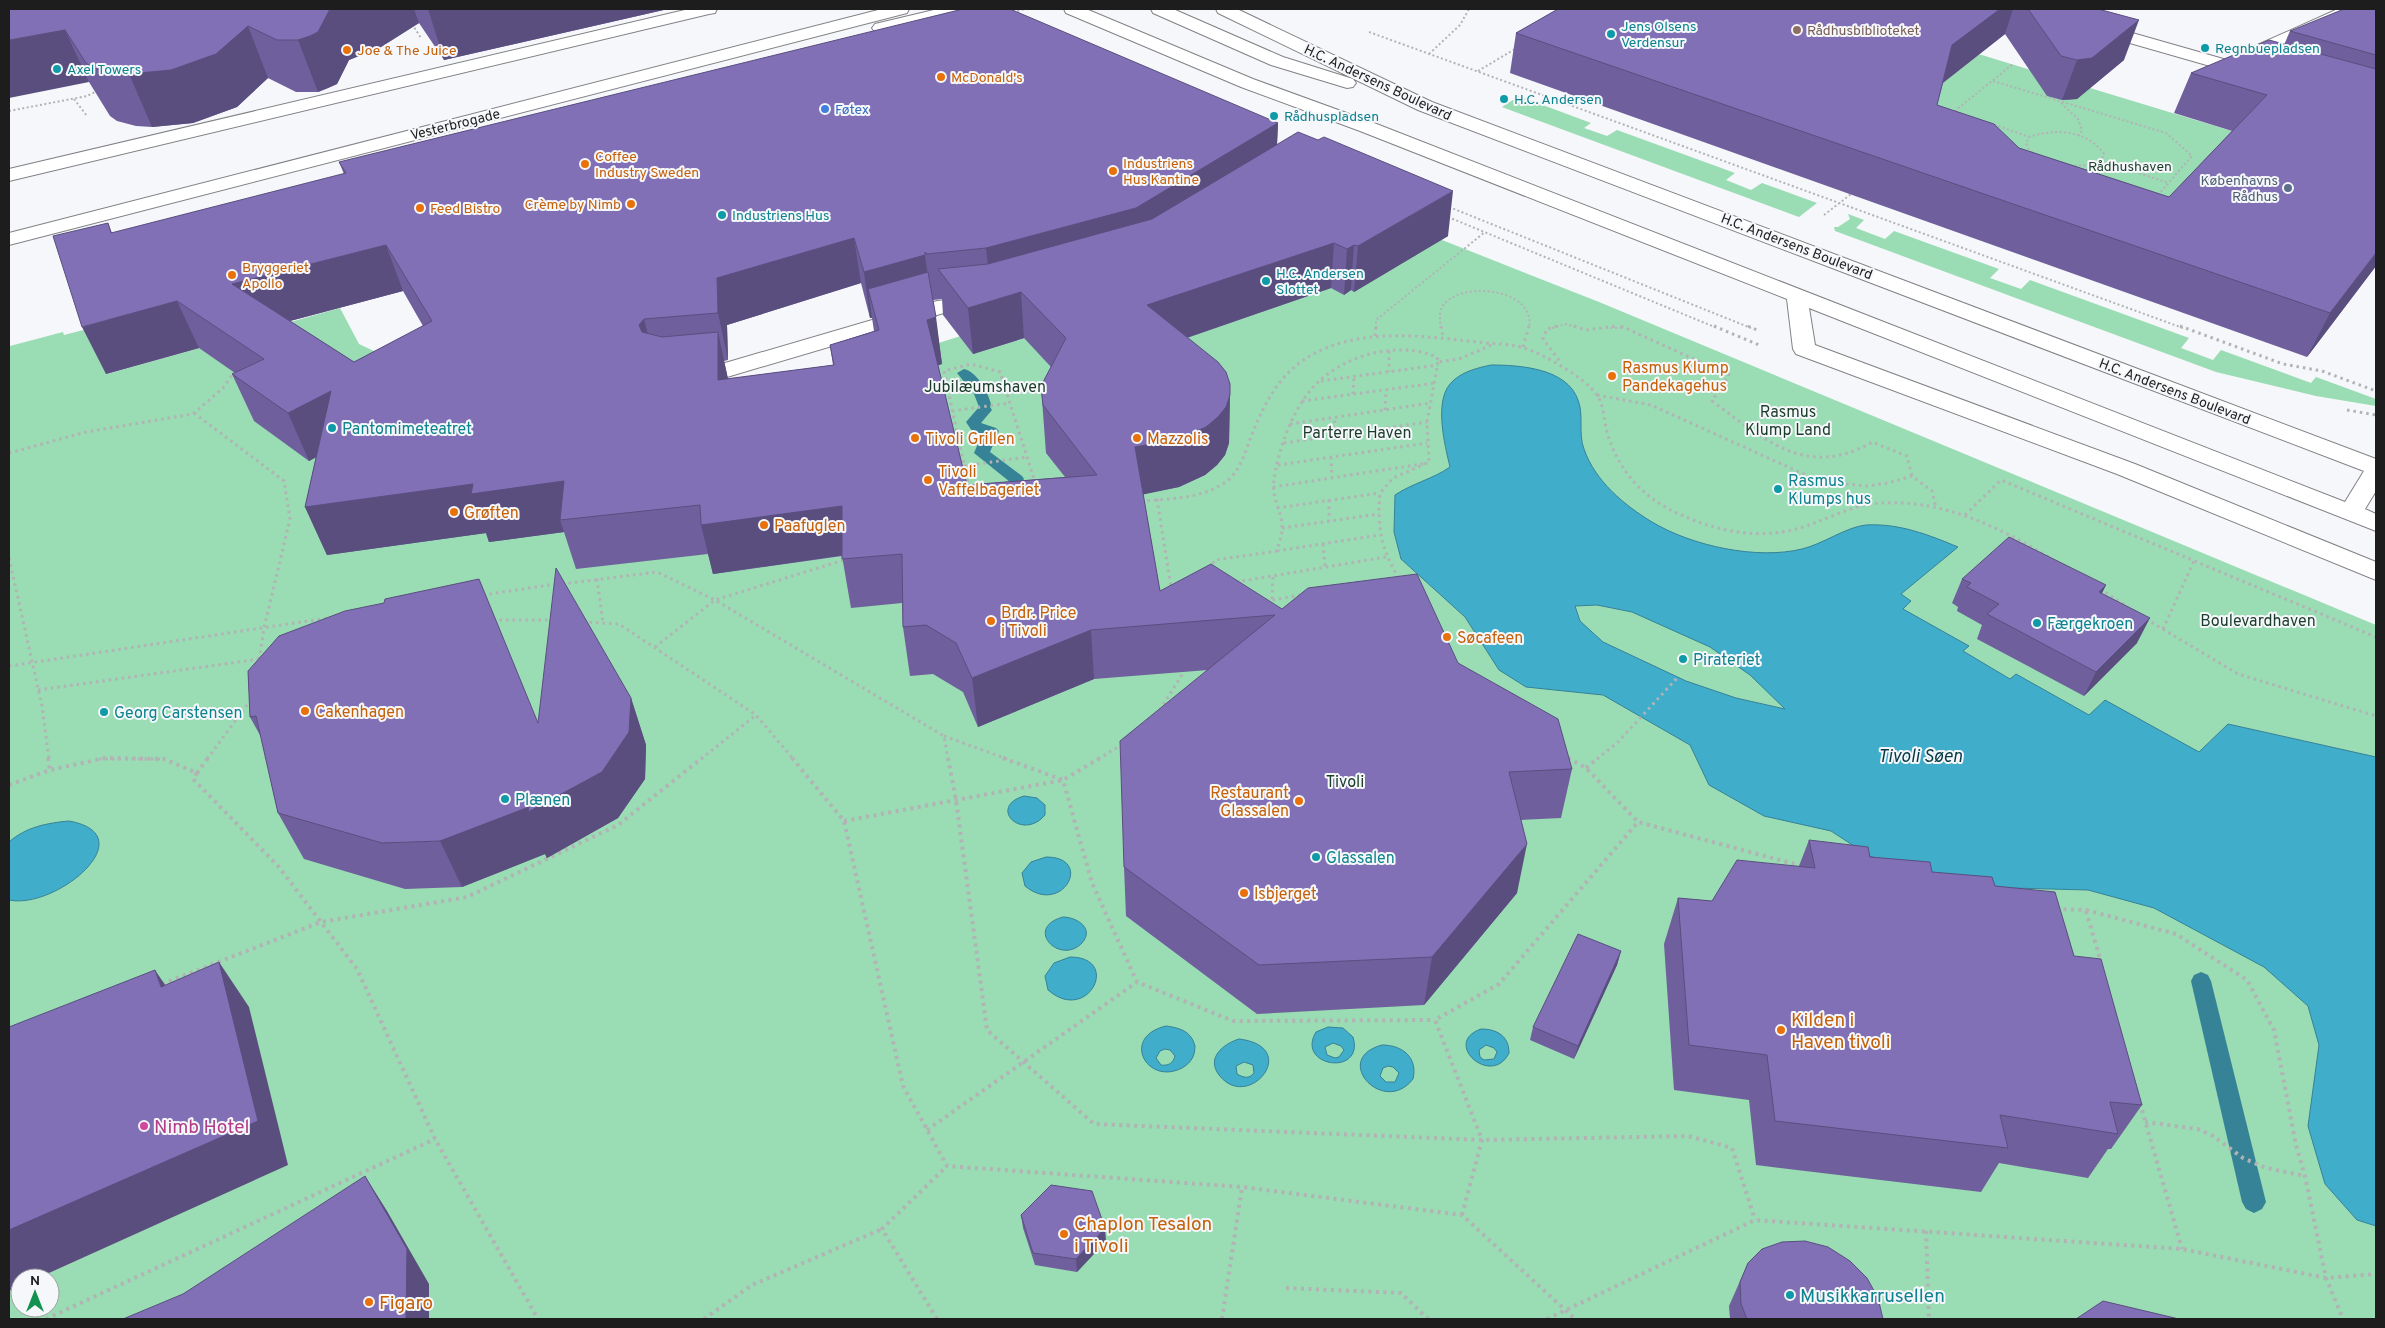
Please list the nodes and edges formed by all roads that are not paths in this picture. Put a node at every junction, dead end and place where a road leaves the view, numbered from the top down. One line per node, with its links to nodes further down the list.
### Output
1 (709, 9): 15 (street)
2 (901, 9): 9 (street, Vesterbrogade)
3 (958, 9): 9 (street)
4 (1072, 9): 13 (street)
5 (1159, 9): 12 (street)
6 (1224, 9): 12 (street, H.C. Andersens Boulevard)
7 (2030, 9): 10 (street)
8 (2350, 9): 10 (street)
9 (707, 59): 16 (street, Vesterbrogade)
10 (2226, 66): 11 (street)
11 (2273, 79)
12 (1425, 106): 21 (street, H.C. Andersens Boulevard)
13 (1366, 127): 14 (street); 17 (street)
14 (1343, 140)
15 (9, 175)
16 (9, 239)
17 (1797, 296): 20 (street); 22 (street)
18 (1001, 300): 19 (street)
19 (668, 374)
20 (2152, 435): 22 (street); 24 (street)
21 (2376, 467)
22 (2126, 469): 26 (street)
23 (2376, 472): 24 (street)
24 (2350, 513): 25 (street)
25 (2376, 522)
26 (2376, 572)

